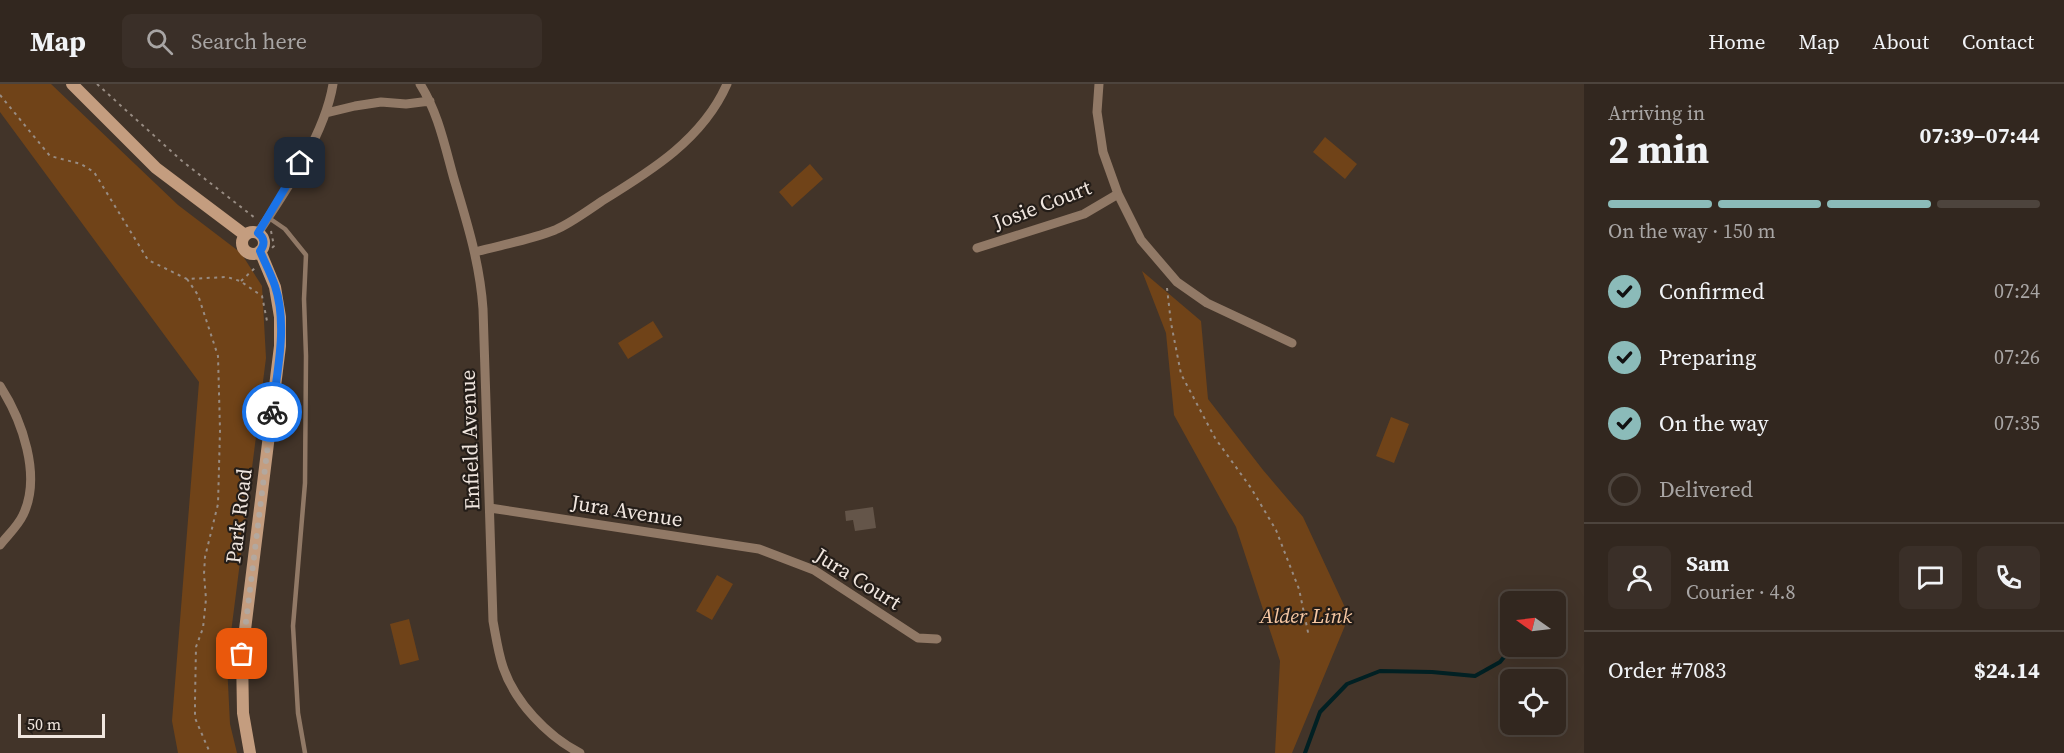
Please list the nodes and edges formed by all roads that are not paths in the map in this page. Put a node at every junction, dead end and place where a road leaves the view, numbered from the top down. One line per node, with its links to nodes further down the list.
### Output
1 (72, 84): 10 (street)
2 (333, 84): 7 (street)
3 (420, 84): 6 (street, Enfield Avenue)
4 (727, 84): 12 (street)
5 (1099, 84): 8 (street)
6 (430, 101): 7 (street); 12 (street, Enfield Avenue)
7 (326, 113): 9 (street)
8 (1118, 194): 11 (street, Josie Court); 14 (street)
9 (263, 225): 10 (street); 13 (street); 21 (lane)
10 (245, 236): 13 (street)
11 (977, 248)
12 (475, 252): 16 (street, Enfield Avenue)
13 (262, 255): 20 (street, Park Road)
14 (1292, 343)
15 (0, 386): 17 (street)
16 (490, 508): 18 (street, Jura Avenue); 22 (street, Enfield Avenue)
17 (0, 545)
18 (759, 549): 19 (street, Jura Court)
19 (937, 639)
20 (250, 753)
21 (305, 753)
22 (579, 753)

